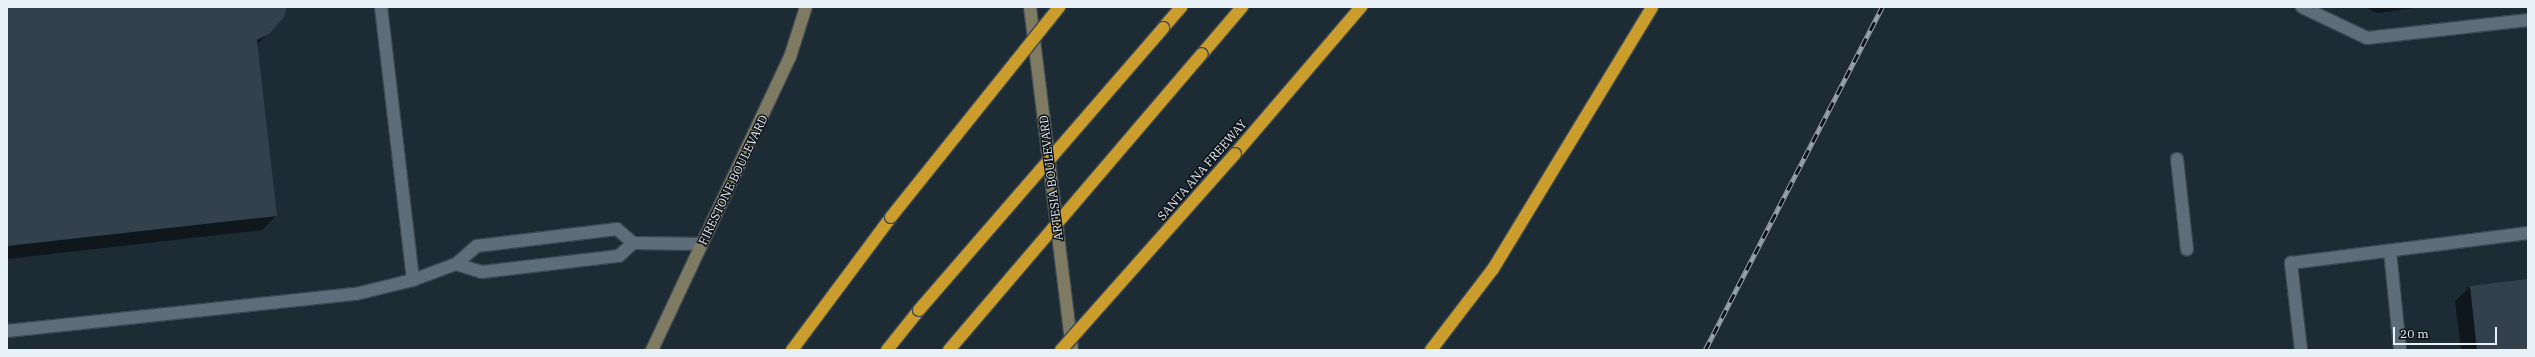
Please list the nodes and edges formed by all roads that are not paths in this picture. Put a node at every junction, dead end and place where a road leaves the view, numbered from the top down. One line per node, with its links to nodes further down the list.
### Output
1 (381, 7): 18 (lane)
2 (806, 7): 14 (street, FIRESTONE BOULEVARD)
3 (1030, 7): 25 (street, ARTESIA BOULEVARD)
4 (1059, 7): 21 (highway, bridge)
5 (1181, 7): 22 (highway, bridge)
6 (1242, 7): 23 (highway, bridge)
7 (1361, 7): 24 (highway, SANTA ANA FREEWAY, bridge)
8 (1652, 7): 26 (highway)
9 (2302, 7): 10 (lane)
10 (2528, 20)
11 (2177, 159): 15 (lane)
12 (2528, 233): 16 (lane)
13 (632, 243): 14 (lane); 17 (lane); 17 (lane)
14 (702, 244): 20 (street, FIRESTONE BOULEVARD)
15 (2187, 249)
16 (2390, 251): 27 (lane); 28 (lane)
17 (456, 264): 18 (lane)
18 (413, 280): 19 (lane)
19 (7, 331)
20 (652, 350)
21 (792, 350)
22 (887, 350)
23 (949, 350)
24 (1061, 350)
25 (1072, 350)
26 (1431, 350)
27 (2301, 350)
28 (2400, 350)

